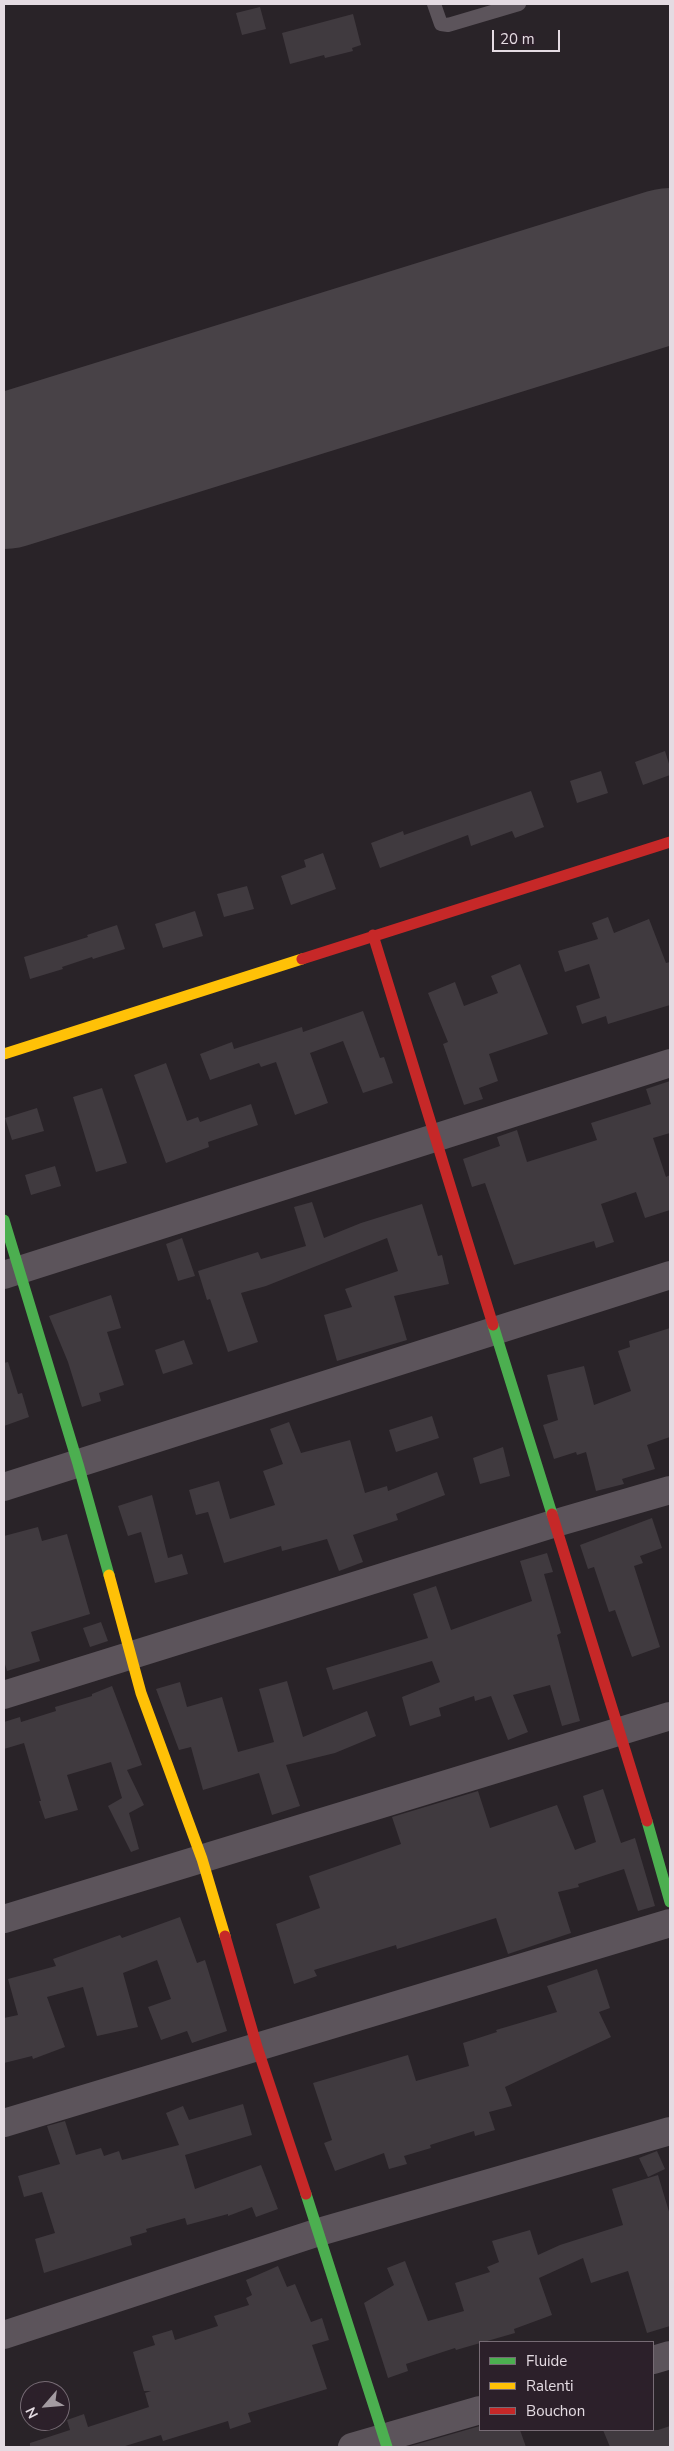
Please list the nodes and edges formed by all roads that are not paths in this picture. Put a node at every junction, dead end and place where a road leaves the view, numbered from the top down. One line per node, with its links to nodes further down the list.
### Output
1 (434, 4): 2 (lane)
2 (519, 4)
3 (670, 842): 4 (street)
4 (373, 935): 5 (street); 7 (street)
5 (4, 1054)
6 (670, 1063): 7 (street)
7 (434, 1138): 9 (street); 11 (street)
8 (4, 1220): 9 (street)
9 (12, 1273): 12 (street)
10 (670, 1275): 11 (street)
11 (496, 1331): 12 (street); 15 (street)
12 (78, 1464): 13 (street); 16 (street)
13 (4, 1487)
14 (670, 1490): 15 (street)
15 (556, 1523): 16 (street); 19 (street)
16 (130, 1654): 17 (street); 20 (street)
17 (4, 1695)
18 (670, 1716): 19 (street)
19 (621, 1732): 20 (street); 21 (street)
20 (202, 1859): 22 (street); 24 (street)
21 (670, 1902)
22 (4, 1919)
23 (670, 1923): 24 (street)
24 (257, 2047): 25 (street); 27 (street)
25 (4, 2123)
26 (670, 2131): 27 (street)
27 (319, 2232): 28 (street); 32 (street)
28 (4, 2335)
29 (670, 2355): 30 (street)
30 (654, 2360)
31 (479, 2410): 32 (street)
32 (385, 2443): 33 (street)
33 (352, 2447)

